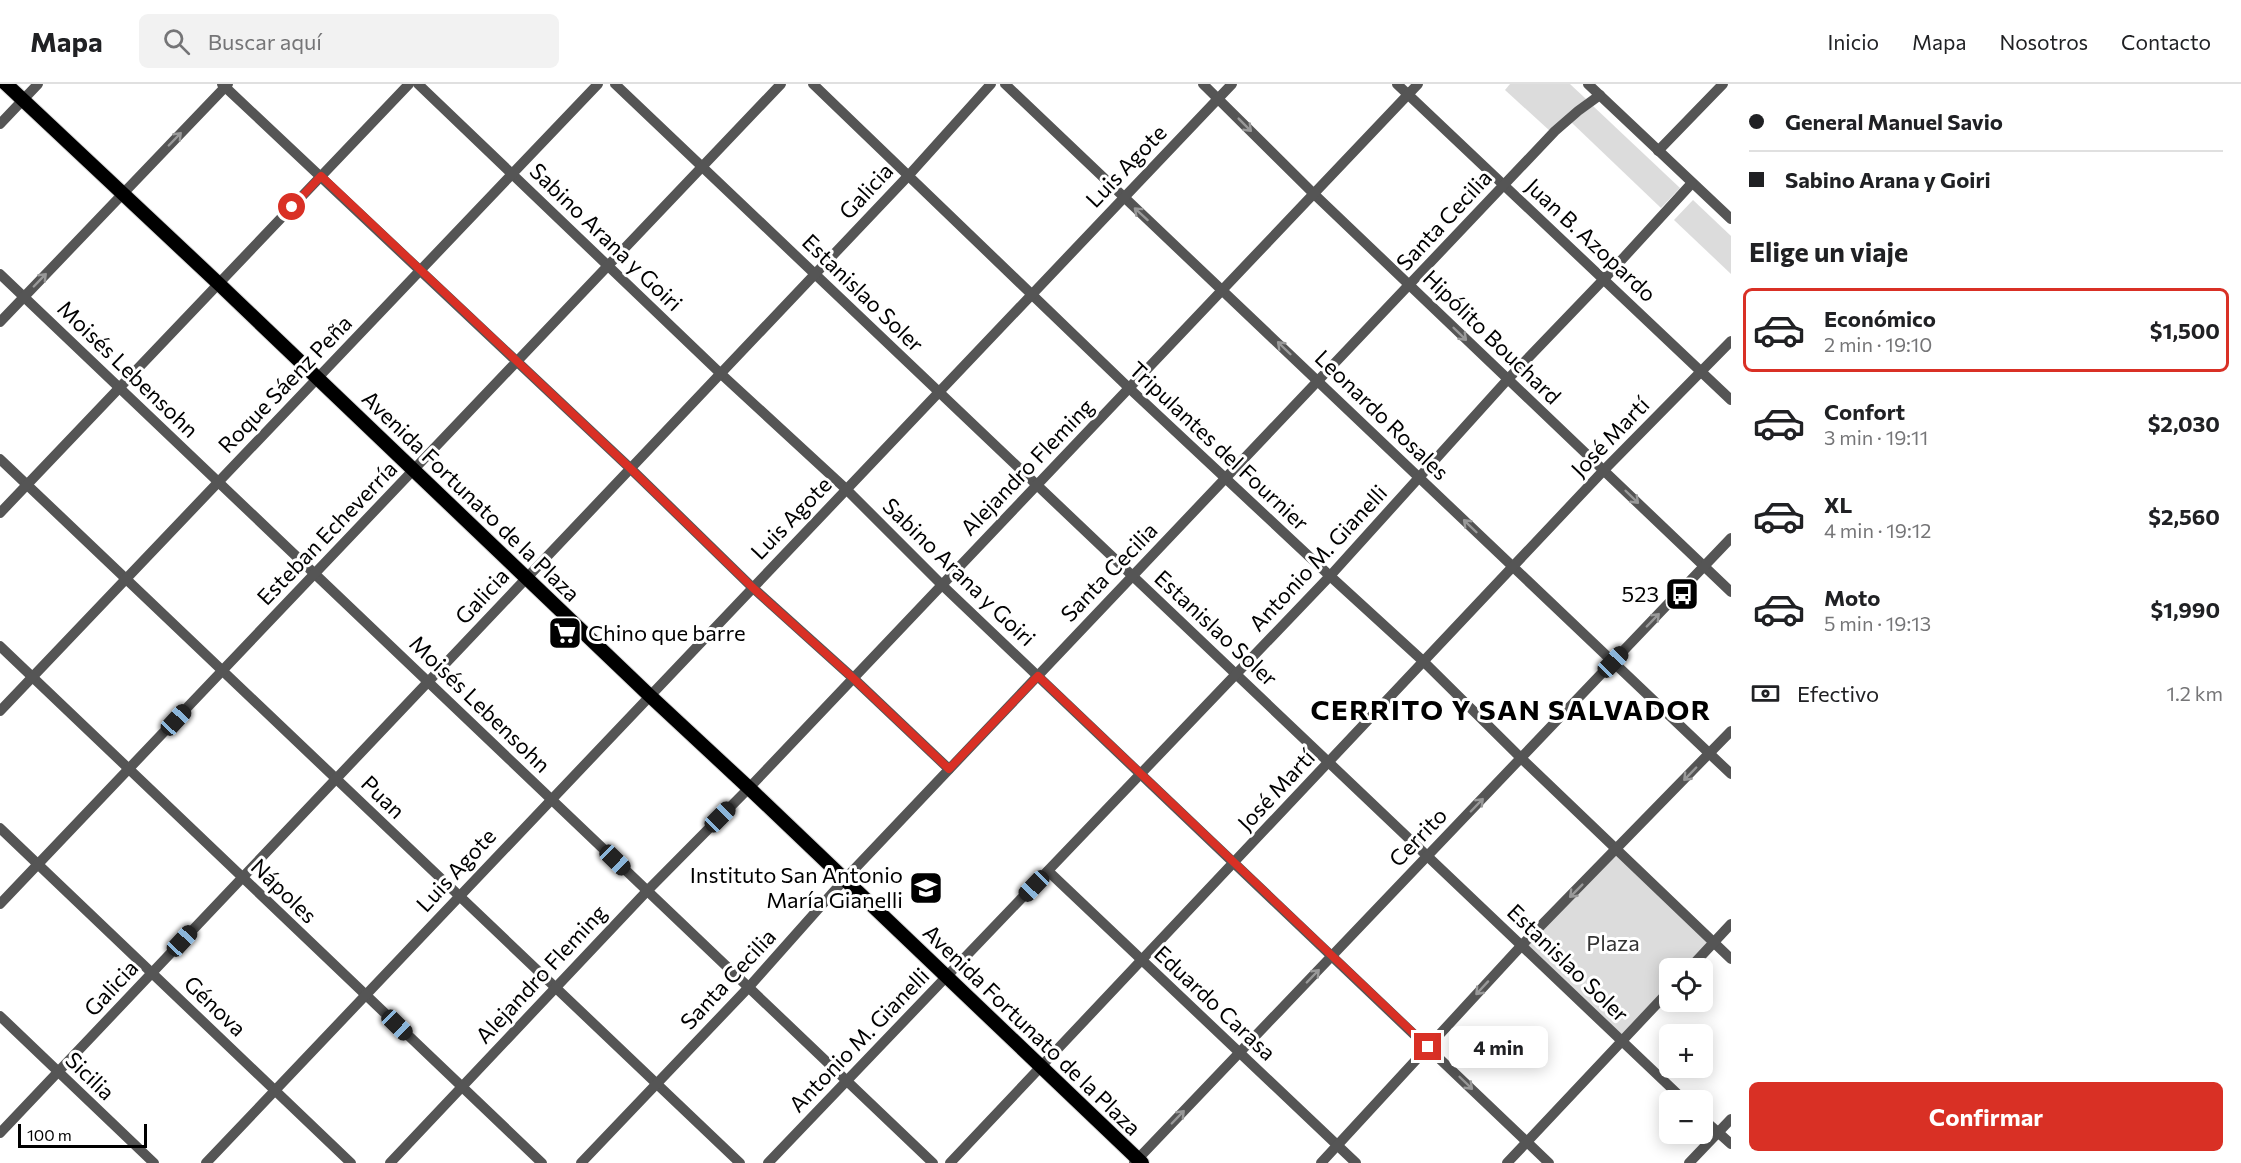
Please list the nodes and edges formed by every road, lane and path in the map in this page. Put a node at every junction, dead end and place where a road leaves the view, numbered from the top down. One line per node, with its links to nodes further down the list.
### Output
1 (6, 84): 21 (main road, Avenida Fortunato de la Plaza)
2 (38, 84): 21 (street)
3 (409, 84): 27 (street)
4 (418, 84): 25 (street, Sabino Arana y Goiri)
5 (598, 84): 25 (street, Roque Sáenz Peña)
6 (615, 84): 24 (street, Estanislao Soler)
7 (781, 84): 24 (street, Esteban Echeverría)
8 (813, 84): 26 (street, Tripulantes del Fournier)
9 (991, 84): 26 (street, Galicia)
10 (1005, 84): 32 (street, Leonardo Rosales)
11 (1203, 84): 20 (street, Hipólito Bouchard)
12 (1232, 84): 20 (street, Luis Agote)
13 (1397, 84): 18 (street, Juan B. Azopardo)
14 (1418, 84): 18 (street, Alejandro Fleming)
15 (1588, 84): 19 (street)
16 (1722, 84): 23 (street)
17 (225, 85): 27 (street); 30 (street, one-way to 17)
18 (1408, 94): 29 (street, Juan B. Azopardo); 31 (street, Alejandro Fleming)
19 (1600, 95): 23 (street); 29 (street, Santa Cecilia)
20 (1218, 98): 31 (street, Hipólito Bouchard, one-way to 31); 32 (street, Luis Agote)
21 (23, 100): 22 (street); 30 (main road, Avenida Fortunato de la Plaza)
22 (0, 124)
23 (1658, 151): 28 (street)
24 (702, 167): 34 (street, Esteban Echeverría); 37 (street, Estanislao Soler)
25 (512, 174): 34 (street, Sabino Arana y Goiri); 35 (street, Roque Sáenz Peña)
26 (909, 175): 37 (street, Galicia); 42 (street, Tripulantes del Fournier)
27 (321, 176): 35 (street); 39 (street)
28 (1692, 183): 33 (street); 38 (street, Antonio M. Gianelli)
29 (1504, 185): 38 (street, Juan B. Azopardo); 40 (street, Santa Cecilia)
30 (123, 194): 39 (main road, Avenida Fortunato de la Plaza); 43 (street, one-way to 30)
31 (1314, 194): 40 (street, Hipólito Bouchard); 41 (street, Alejandro Fleming)
32 (1123, 198): 41 (street, Leonardo Rosales, one-way to 32); 42 (street, Luis Agote)
33 (1731, 219)
34 (608, 266): 46 (street, Esteban Echeverría); 48 (street, Sabino Arana y Goiri)
35 (420, 270): 46 (street); 49 (street, Roque Sáenz Peña)
36 (0, 274): 43 (street, Moisés Lebensohn)
37 (815, 274): 48 (street, Galicia); 54 (street, Estanislao Soler)
38 (1604, 279): 47 (street, Juan B. Azopardo); 50 (street, Antonio M. Gianelli)
39 (219, 284): 49 (main road, Avenida Fortunato de la Plaza); 52 (street)
40 (1409, 285): 50 (street, Hipólito Bouchard, one-way to 50); 51 (street, Santa Cecilia)
41 (1223, 289): 51 (street, Leonardo Rosales, one-way to 41); 53 (street, Alejandro Fleming)
42 (1031, 295): 53 (street, Tripulantes del Fournier); 54 (street, Luis Agote)
43 (24, 297): 44 (street); 52 (street, Moisés Lebensohn)
44 (0, 322)
45 (1731, 341): 47 (street, José Martí)
46 (517, 361): 57 (street); 58 (street, Esteban Echeverría)
47 (1702, 371): 55 (street, Juan B. Azopardo); 59 (street, José Martí)
48 (720, 373): 57 (street, Galicia); 65 (street, Sabino Arana y Goiri)
49 (317, 378): 58 (main road, Avenida Fortunato de la Plaza); 62 (street, Roque Sáenz Peña)
50 (1508, 379): 59 (street, Hipólito Bouchard); 60 (street, Antonio M. Gianelli)
51 (1318, 381): 60 (street, Leonardo Rosales); 61 (street, Santa Cecilia)
52 (120, 388): 62 (street, Moisés Lebensohn); 63 (street)
53 (1129, 388): 61 (street, Tripulantes del Fournier); 64 (street, Alejandro Fleming)
54 (939, 392): 64 (street, Estanislao Soler); 65 (street, Luis Agote)
55 (1731, 400)
56 (0, 459): 63 (street, Puan)
57 (630, 468): 73 (street, Galicia); 76 (street)
58 (414, 470): 70 (street, Esteban Echeverría); 73 (main road, Avenida Fortunato de la Plaza)
59 (1604, 470): 68 (street, Hipólito Bouchard, one-way to 68); 69 (street, José Martí)
60 (1419, 478): 69 (street, Leonardo Rosales, one-way to 60); 72 (street, Antonio M. Gianelli)
61 (1225, 479): 71 (street, Santa Cecilia); 72 (street, Tripulantes del Fournier)
62 (218, 482): 70 (street, Moisés Lebensohn); 74 (street, Roque Sáenz Peña)
63 (27, 485): 66 (street); 74 (street, Puan)
64 (1037, 485): 71 (street, Estanislao Soler); 75 (street, Alejandro Fleming)
65 (846, 489): 75 (street, Sabino Arana y Goiri); 76 (street, Luis Agote)
66 (0, 513)
67 (1731, 538): 68 (street, Cerrito)
68 (1704, 566): 77 (street, Hipólito Bouchard); 80 (street, Cerrito, one-way to 68)
69 (1512, 567): 79 (street, José Martí); 80 (street, Leonardo Rosales)
70 (315, 574): 81 (street, Esteban Echeverría); 86 (street, Moisés Lebensohn)
71 (1133, 576): 82 (street, Estanislao Soler); 83 (street, Santa Cecilia)
72 (1330, 576): 79 (street, Tripulantes del Fournier); 82 (street, Antonio M. Gianelli)
73 (527, 578): 86 (street, Galicia); 87 (main road, Avenida Fortunato de la Plaza)
74 (126, 579): 81 (street, Puan); 84 (street, Roque Sáenz Peña)
75 (942, 585): 83 (street, Sabino Arana y Goiri); 85 (street, Alejandro Fleming)
76 (752, 587): 85 (street); 87 (street, Luis Agote)
77 (1731, 592)
78 (0, 646): 84 (street, Nápoles)
79 (1423, 661): 91 (street, Tripulantes del Fournier); 92 (street, José Martí)
80 (1613, 662): 90 (street, Leonardo Rosales); 91 (street, Cerrito)
81 (222, 671): 93 (street, Esteban Echeverría); 97 (street, Puan)
82 (1236, 674): 92 (street, Estanislao Soler); 95 (street, Antonio M. Gianelli)
83 (1038, 676): 94 (street, Santa Cecilia); 95 (street, Sabino Arana y Goiri)
84 (32, 677): 88 (street, Roque Sáenz Peña); 93 (street, Nápoles)
85 (853, 678): 94 (street); 98 (street, Alejandro Fleming)
86 (428, 682): 97 (street, Galicia); 99 (street, Moisés Lebensohn)
87 (649, 695): 98 (main road, Avenida Fortunato de la Plaza); 99 (street, Luis Agote)
88 (0, 711)
89 (1731, 731): 90 (street)
90 (1709, 754): 96 (street, Leonardo Rosales); 101 (street, one-way to 101)
91 (1521, 758): 101 (street, Tripulantes del Fournier); 102 (street, Cerrito, one-way to 91)
92 (1329, 762): 102 (street, Estanislao Soler); 103 (street, José Martí)
93 (129, 769): 104 (street, Esteban Echeverría); 106 (street, Nápoles)
94 (949, 769): 107 (street, Santa Cecilia)
95 (1141, 774): 103 (street, Sabino Arana y Goiri); 105 (street, Antonio M. Gianelli)
96 (1731, 774)
97 (336, 779): 106 (street, Galicia); 109 (street, Puan)
98 (750, 788): 107 (main road, Avenida Fortunato de la Plaza); 108 (street, Alejandro Fleming)
99 (551, 799): 108 (street, Moisés Lebensohn); 109 (street, Luis Agote)
100 (0, 828): 104 (street, Génova)
101 (1617, 849): 112 (street, Tripulantes del Fournier); 113 (street, one-way to 113)
102 (1428, 856): 113 (street, Estanislao Soler); 114 (street, Cerrito)
103 (1234, 863): 114 (street, Sabino Arana y Goiri); 117 (street, José Martí)
104 (38, 864): 110 (street, Esteban Echeverría); 118 (street, Génova)
105 (1048, 871): 117 (street, Eduardo Carasa); 119 (street, Antonio M. Gianelli)
106 (242, 877): 118 (street, Galicia); 122 (street, Nápoles)
107 (844, 880): 119 (main road, Avenida Fortunato de la Plaza); 121 (street, Santa Cecilia)
108 (647, 891): 120 (street, Alejandro Fleming); 121 (street, Moisés Lebensohn)
109 (459, 896): 120 (street, Puan); 122 (street, Luis Agote)
110 (0, 904)
111 (1731, 924): 112 (street)
112 (1714, 942): 115 (street); 116 (street, Tripulantes del Fournier)
113 (1522, 945): 125 (street, Estanislao Soler); 126 (street, one-way to 126)
114 (1332, 956): 126 (street, Sabino Arana y Goiri); 127 (street, Cerrito, one-way to 114)
115 (1699, 958)
116 (1731, 959)
117 (1142, 960): 127 (street, Eduardo Carasa); 128 (street, José Martí)
118 (152, 973): 129 (street, Galicia); 133 (street, Génova)
119 (946, 977): 128 (main road, Avenida Fortunato de la Plaza); 130 (street, Antonio M. Gianelli)
120 (555, 988): 131 (street, Puan); 132 (street, Alejandro Fleming)
121 (748, 988): 130 (street, Moisés Lebensohn); 131 (street, Santa Cecilia)
122 (365, 995): 132 (street, Nápoles); 133 (street, Luis Agote)
123 (1659, 1002): 125 (street)
124 (0, 1016): 129 (street, Sicilia)
125 (1622, 1042): 134 (street, Estanislao Soler); 139 (street)
126 (1428, 1047): 139 (street, Sabino Arana y Goiri, one-way to 139); 141 (street)
127 (1240, 1053): 141 (street, Eduardo Carasa); 142 (street, Cerrito, one-way to 127)
128 (1041, 1068): 142 (main road, Avenida Fortunato de la Plaza); 152 (street, José Martí)
129 (58, 1072): 138 (street, Galicia); 143 (street, Sicilia)
130 (846, 1081): 150 (street, Antonio M. Gianelli); 151 (street, Moisés Lebensohn)
131 (657, 1084): 148 (street, Santa Cecilia); 149 (street, Puan)
132 (462, 1087): 146 (street, Alejandro Fleming); 147 (street, Nápoles)
133 (274, 1090): 144 (street, Luis Agote); 145 (street, Génova)
134 (1673, 1090)
135 (1731, 1119): 137 (street)
136 (1713, 1128): 137 (street)
137 (1718, 1132): 140 (street); 157 (street)
138 (0, 1133)
139 (1527, 1142): 155 (street); 156 (street, Sabino Arana y Goiri)
140 (1731, 1144)
141 (1337, 1145): 153 (street); 154 (street, Eduardo Carasa)
142 (1138, 1162)
143 (154, 1163)
144 (206, 1163)
145 (351, 1163)
146 (390, 1163)
147 (542, 1163)
148 (581, 1163)
149 (740, 1163)
150 (768, 1163)
151 (933, 1163)
152 (950, 1163)
153 (1321, 1163)
154 (1356, 1163)
155 (1507, 1163)
156 (1549, 1163)
157 (1689, 1163)

